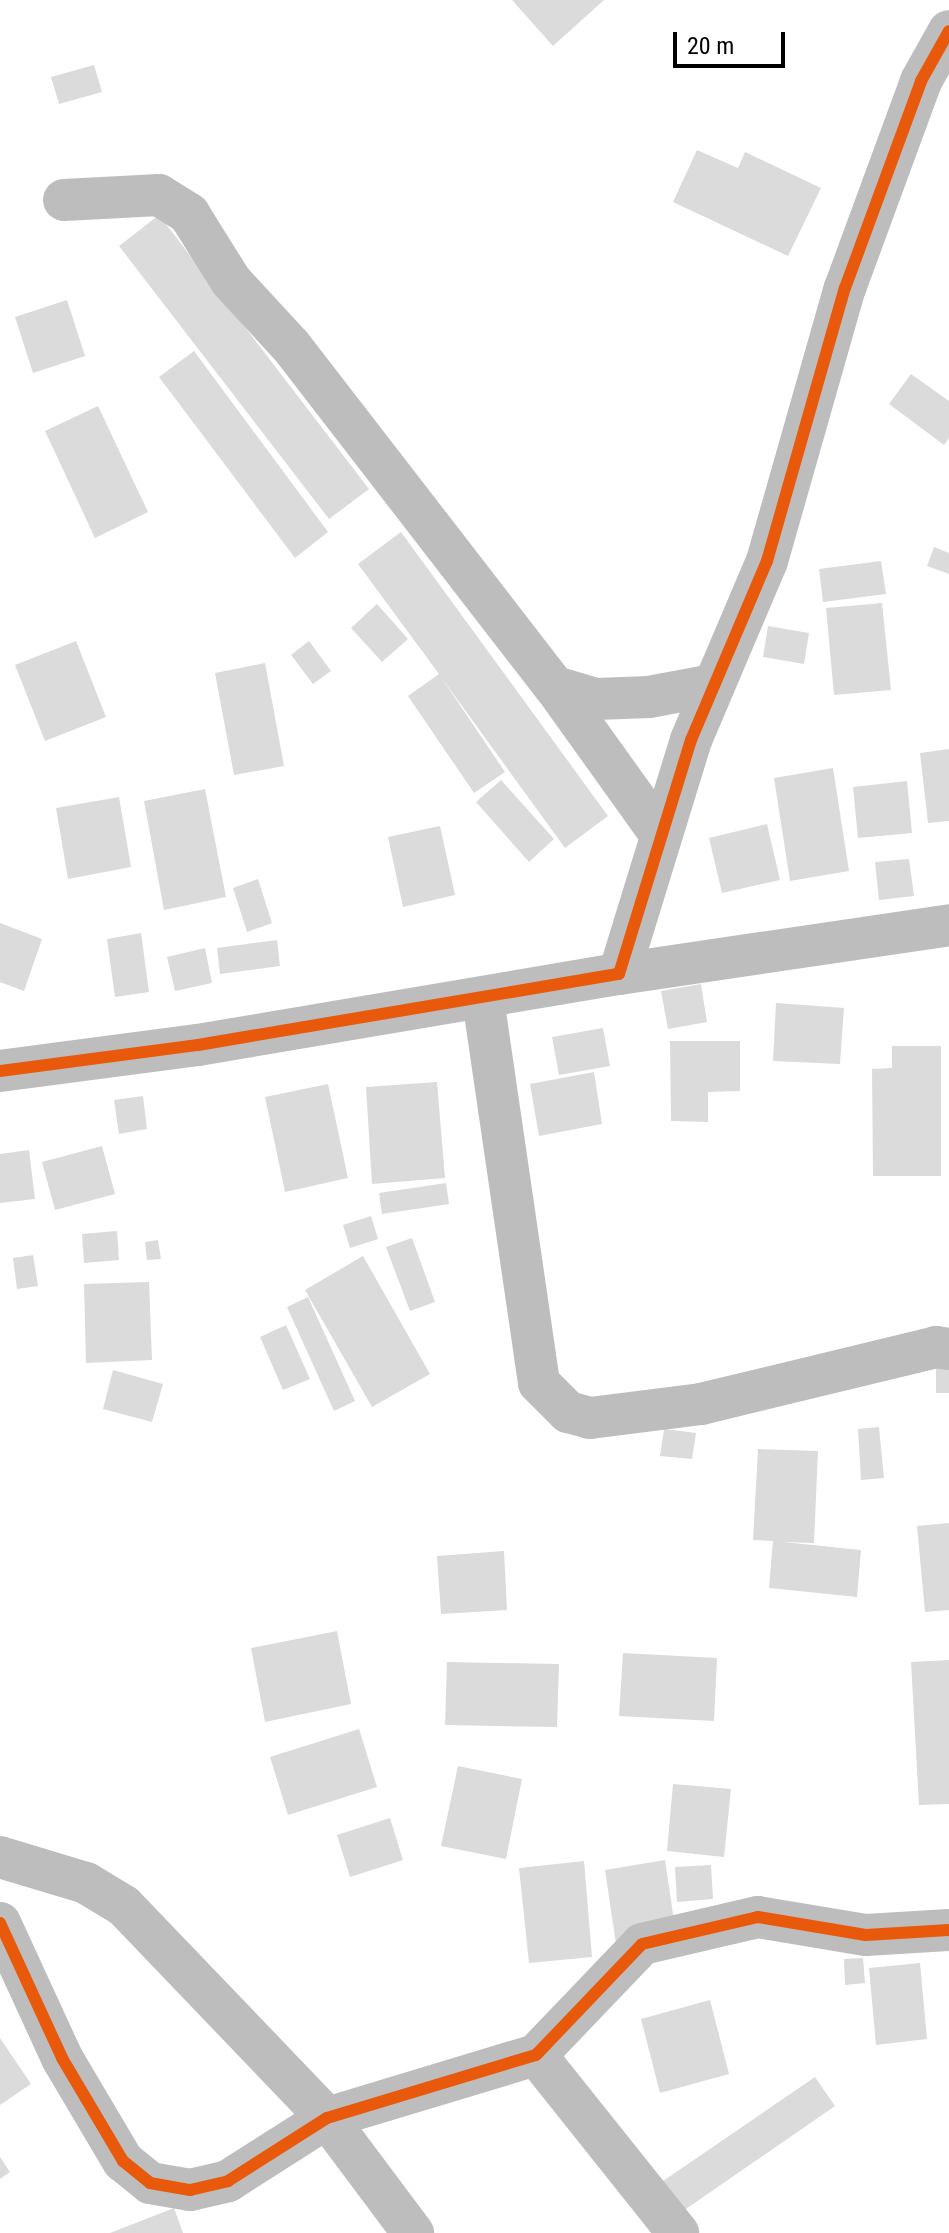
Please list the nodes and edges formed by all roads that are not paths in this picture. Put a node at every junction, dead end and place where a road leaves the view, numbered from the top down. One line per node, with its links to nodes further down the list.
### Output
1 (949, 31): 3 (street)
2 (64, 200): 4 (street)
3 (712, 685): 4 (street); 5 (street)
4 (555, 687): 5 (street)
5 (661, 835): 7 (street)
6 (949, 925): 7 (street)
7 (619, 974): 8 (street)
8 (483, 999): 9 (street); 10 (street)
9 (0, 1071)
10 (949, 1349)
11 (0, 1857): 15 (street)
12 (0, 1923): 15 (street)
13 (949, 1930): 14 (street)
14 (536, 2055): 15 (street); 17 (street)
15 (327, 2118): 16 (street)
16 (413, 2233)
17 (678, 2233)

